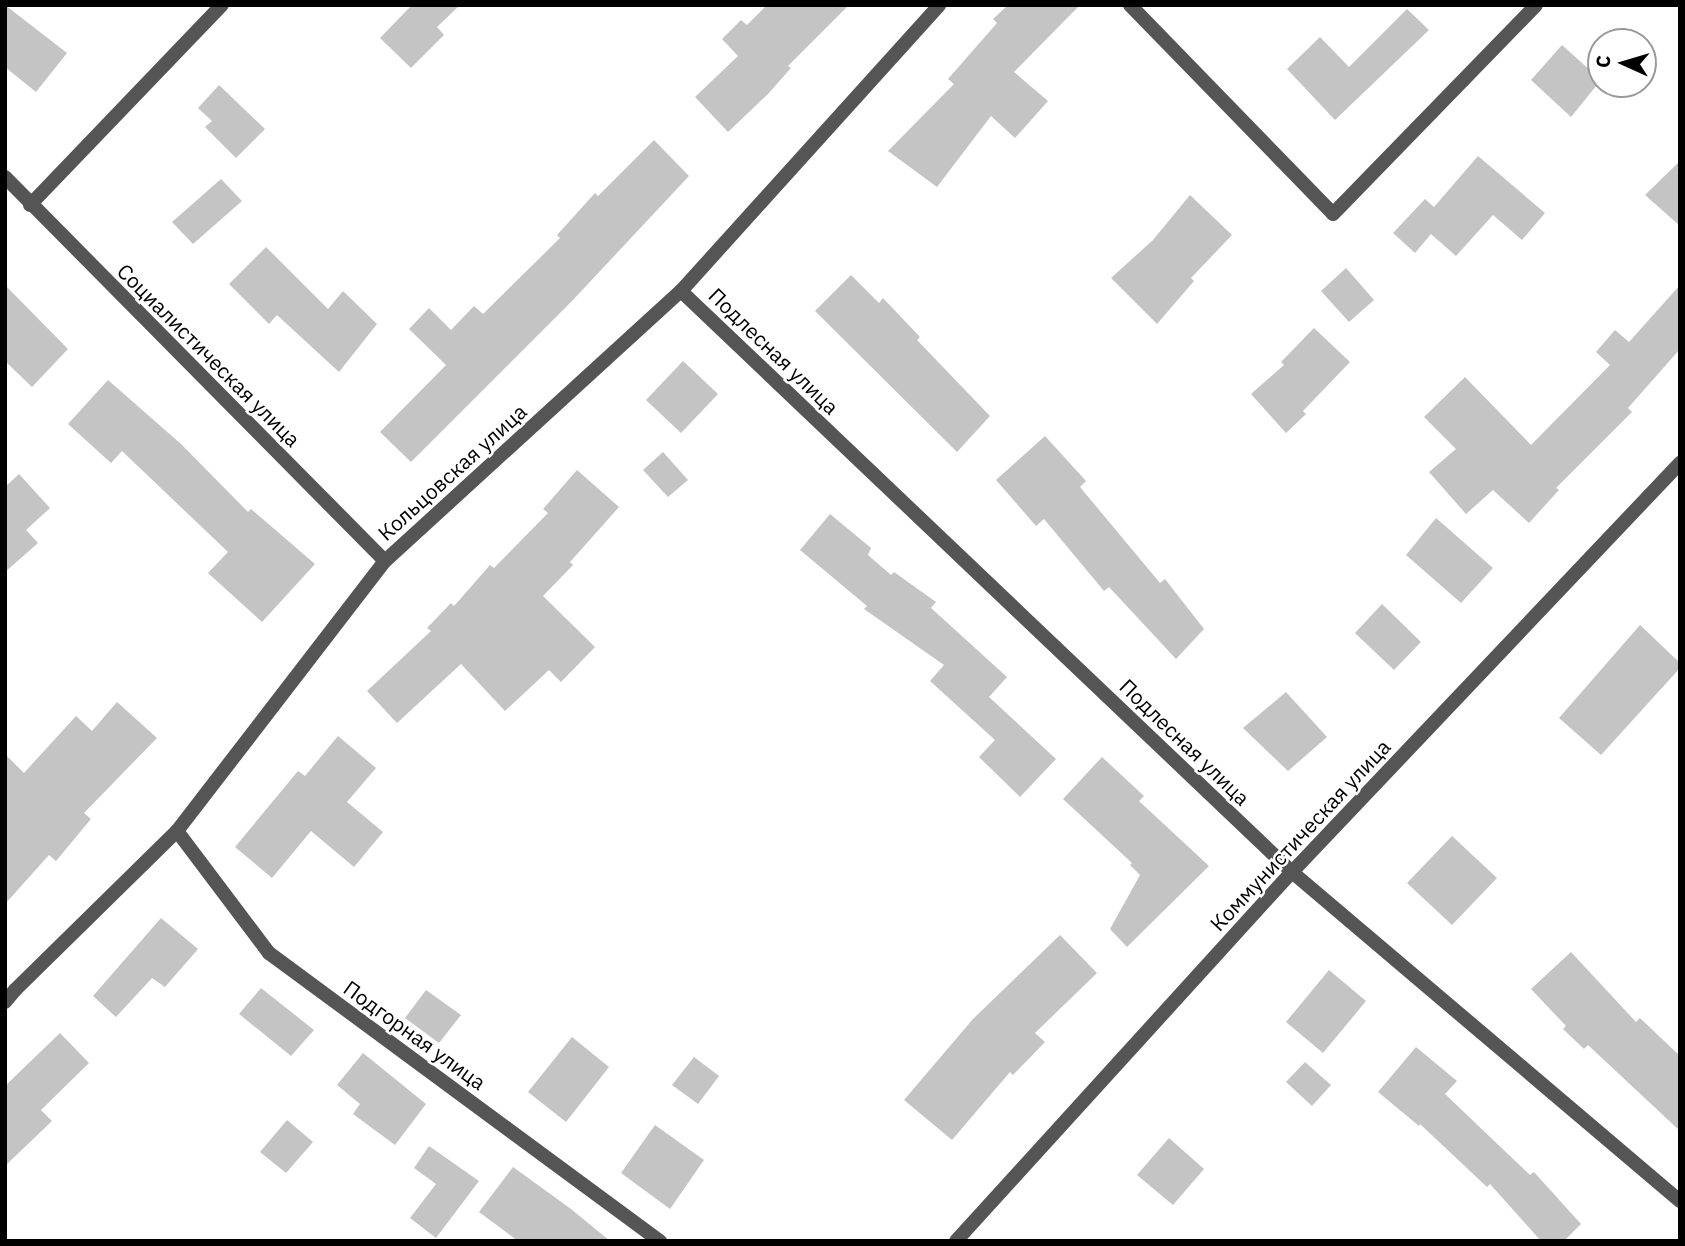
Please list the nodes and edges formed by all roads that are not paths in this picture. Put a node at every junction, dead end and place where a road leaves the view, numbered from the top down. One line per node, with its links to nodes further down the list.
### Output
1 (222, 5): 6 (street)
2 (939, 5): 7 (street, Кольцовская улица)
3 (1130, 5): 4 (street)
4 (1536, 5)
5 (5, 177): 6 (street, Социалистическая улица)
6 (30, 205): 9 (street, Социалистическая улица)
7 (681, 291): 9 (street, Кольцовская улица); 11 (street, Подлесная улица)
8 (1680, 463): 11 (street, Коммунистическая улица)
9 (385, 561): 10 (street, Кольцовская улица)
10 (177, 831): 12 (street, Кольцовская улица); 14 (street, Подгорная улица)
11 (1292, 872): 13 (street, Подлесная улица); 15 (street, Коммунистическая улица)
12 (5, 1002)
13 (1680, 1201)
14 (660, 1241)
15 (956, 1241)

